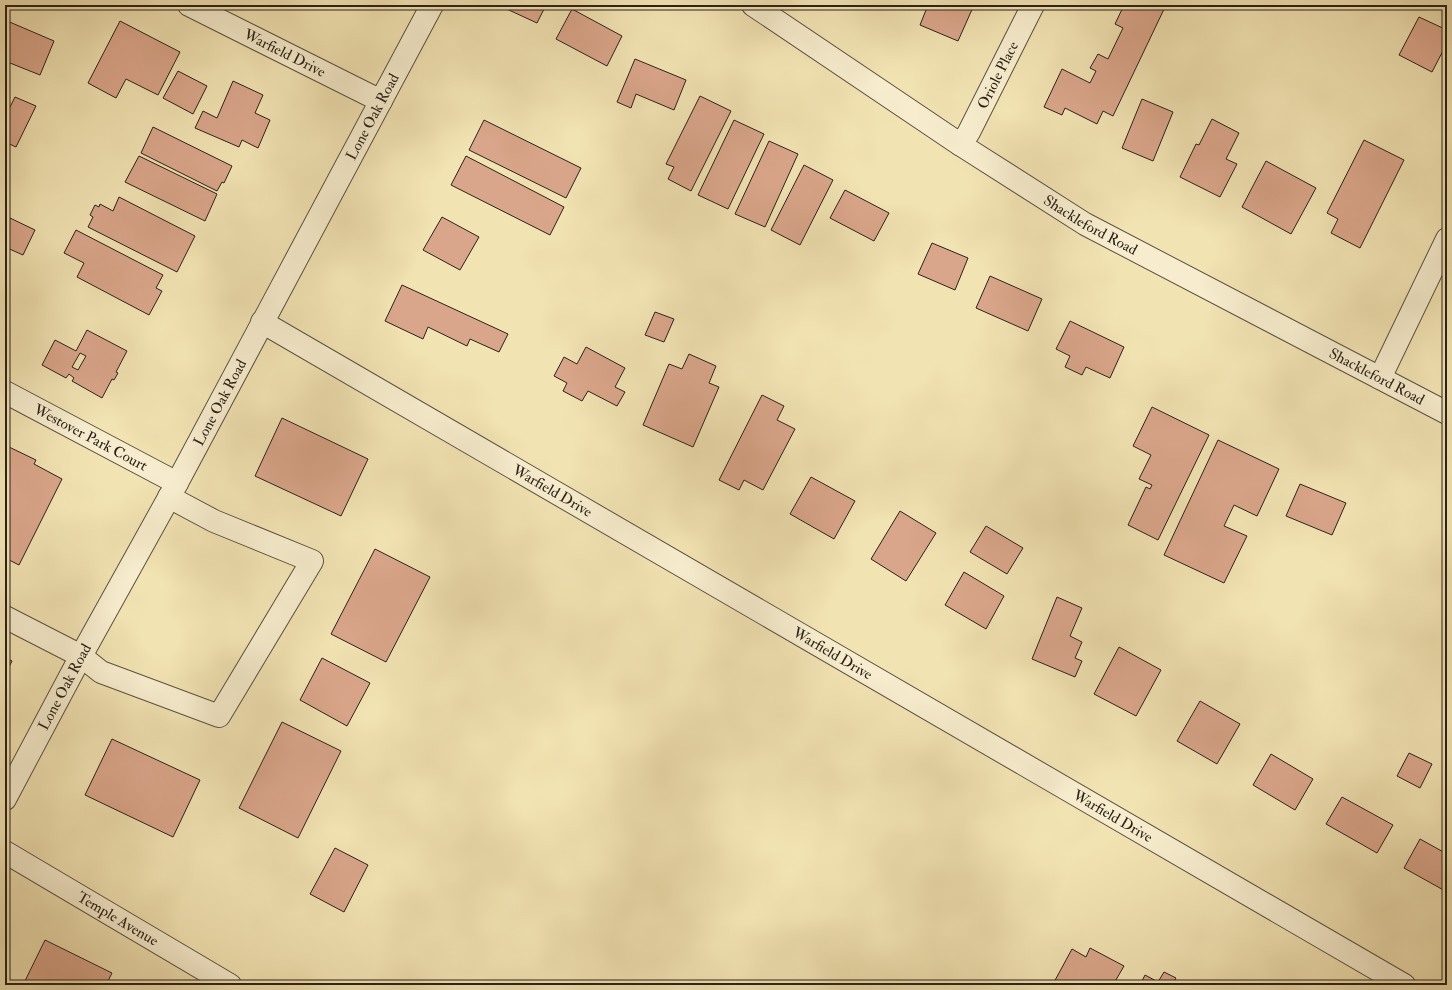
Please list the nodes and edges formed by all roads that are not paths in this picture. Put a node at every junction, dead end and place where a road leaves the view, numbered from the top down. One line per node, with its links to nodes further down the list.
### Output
1 (188, 5): 5 (street, Warfield Drive)
2 (432, 5): 5 (street, Lone Oak Road)
3 (753, 5): 6 (street, Shackleford Road)
4 (1033, 5): 6 (street, Oriole Place)
5 (381, 101): 8 (street, Lone Oak Road)
6 (961, 145): 9 (street, Shackleford Road)
7 (1447, 239): 9 (street)
8 (262, 322): 12 (street, Lone Oak Road); 18 (street, Warfield Drive)
9 (1380, 378): 11 (street, Shackleford Road)
10 (5, 392): 12 (street, Westover Park Court)
11 (1447, 413)
12 (173, 490): 14 (street, Lone Oak Road); 14 (street, Westover Park Court)
13 (5, 617): 14 (street)
14 (80, 656): 15 (street, Lone Oak Road)
15 (5, 799)
16 (5, 852): 17 (street, Temple Avenue)
17 (230, 985)
18 (1404, 985)

